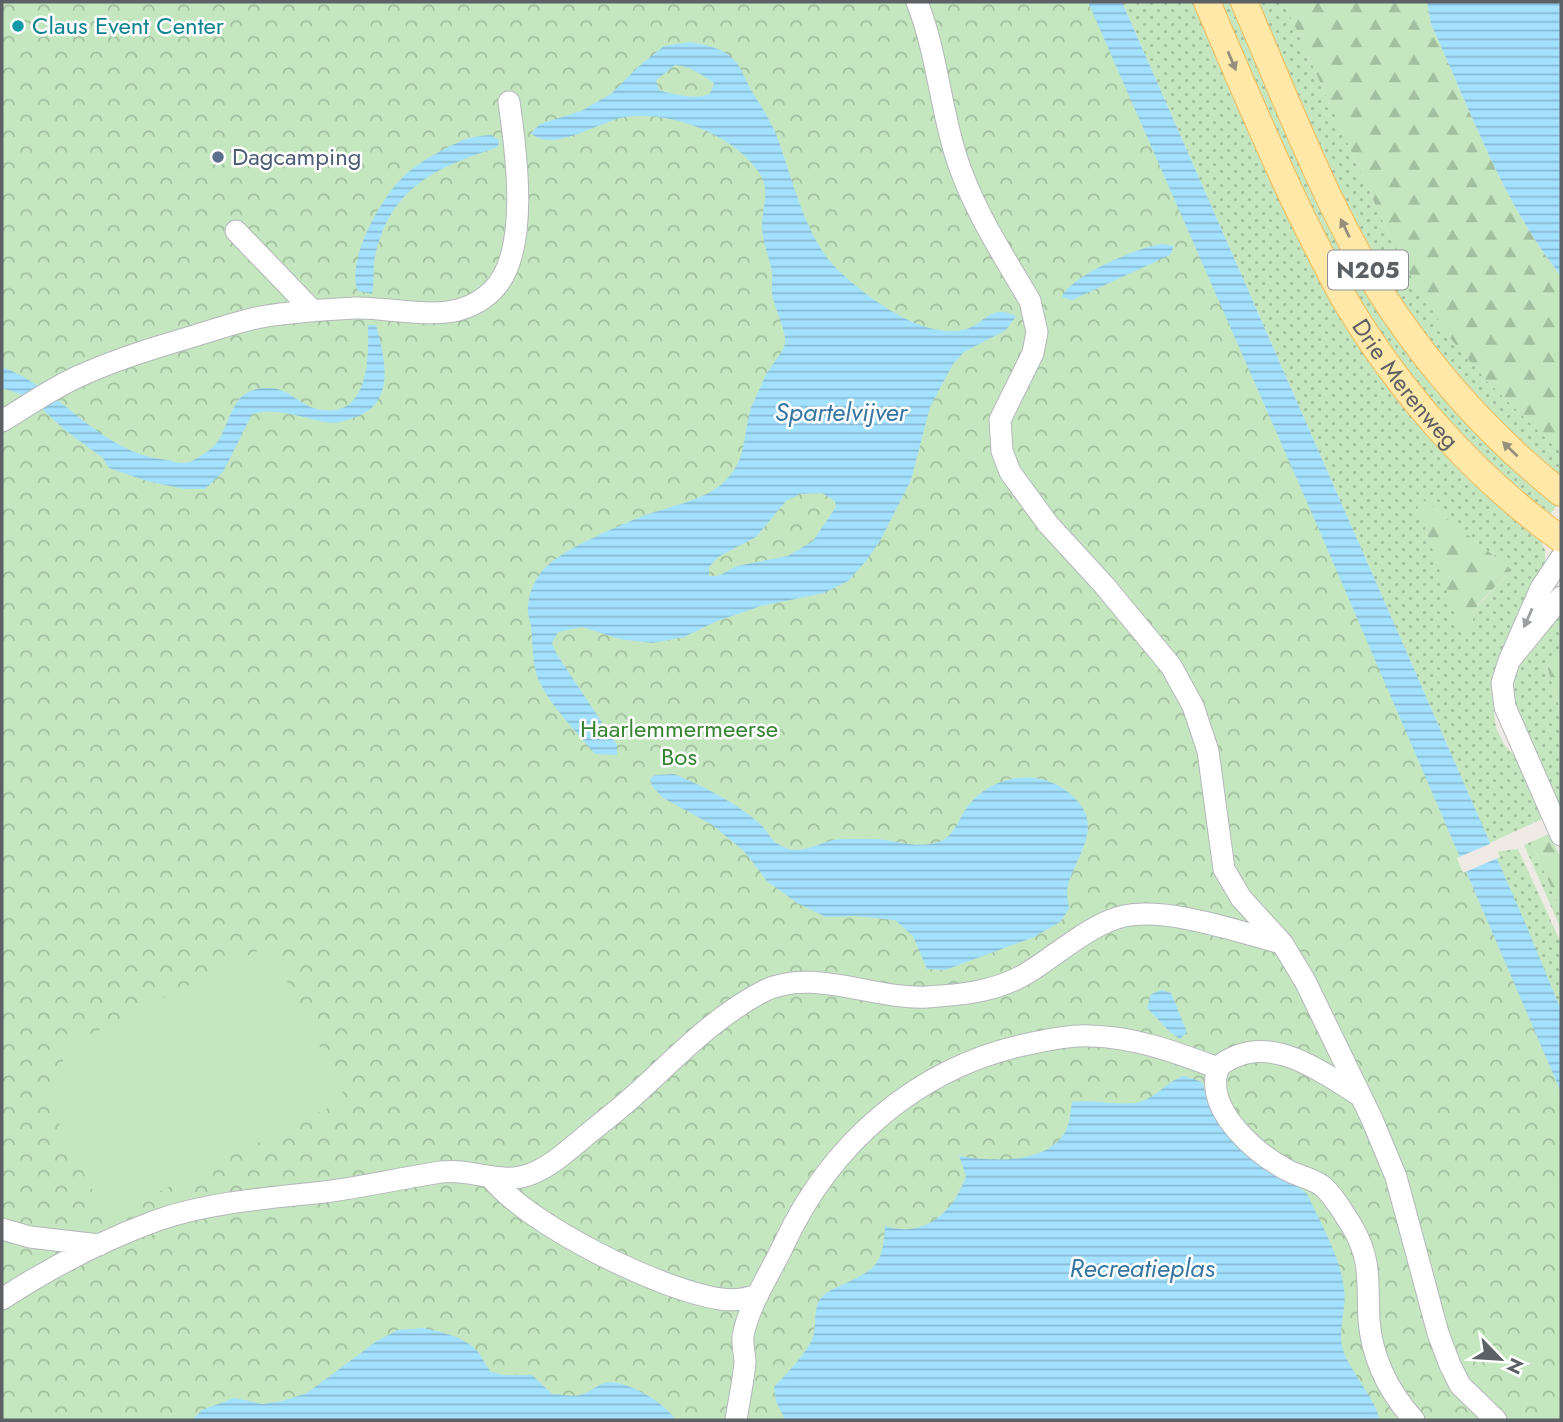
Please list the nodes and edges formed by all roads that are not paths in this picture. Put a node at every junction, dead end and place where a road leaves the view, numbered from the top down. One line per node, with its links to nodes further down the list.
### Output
1 (917, 2): 14 (street)
2 (1207, 2): 9 (main road, Drie Merenweg / N205, one-way to 9)
3 (1244, 2): 8 (main road, Drie Merenweg / N205, one-way to 3)
4 (509, 102): 6 (street)
5 (236, 231): 6 (street)
6 (313, 311): 7 (street)
7 (2, 421)
8 (1561, 493)
9 (1561, 539)
10 (1561, 558): 12 (street, one-way to 12)
11 (1561, 597): 12 (street)
12 (1509, 661): 13 (street)
13 (1561, 835)
14 (1282, 943): 16 (street); 17 (street)
15 (1218, 1068): 16 (street); 20 (street); 23 (street)
16 (1359, 1095): 24 (street)
17 (491, 1178): 19 (street); 20 (street)
18 (2, 1230): 19 (street)
19 (99, 1245): 21 (street)
20 (758, 1295): 22 (street)
21 (2, 1298)
22 (736, 1420)
23 (1413, 1420)
24 (1496, 1420)

